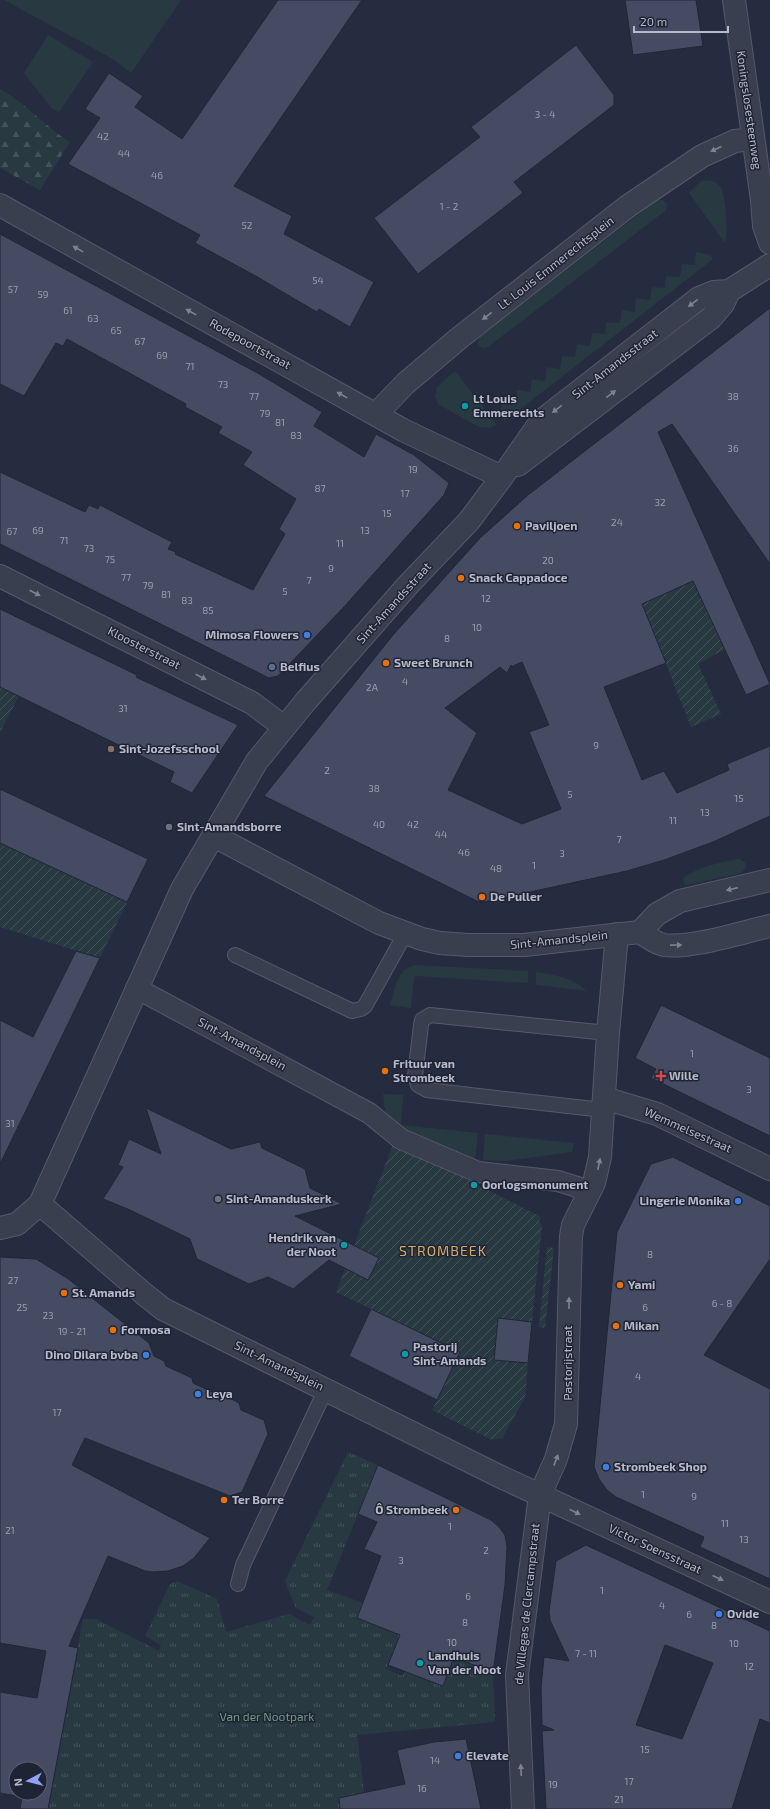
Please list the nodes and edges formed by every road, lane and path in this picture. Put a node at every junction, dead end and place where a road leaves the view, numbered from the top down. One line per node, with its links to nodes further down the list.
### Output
1 (734, 0): 2 (street, Koningslosesteenweg)
2 (753, 138): 4 (street, Koningslosesteenweg); 6 (street, Lt. Louis Emmerechtsplein, one-way to 6)
3 (0, 206): 6 (street, Rodepoortstraat, one-way to 3)
4 (770, 243)
5 (770, 264): 7 (street, Sint-Amandsstraat)
6 (376, 414): 7 (street, Rodepoortstraat)
7 (502, 477): 9 (street, Sint-Amandsstraat)
8 (0, 576): 9 (street, Kloosterstraat, one-way to 9)
9 (284, 727): 10 (street)
10 (214, 836): 14 (street, Sint-Amandsplein); 17 (street)
11 (770, 880): 13 (street, one-way to 13)
12 (770, 926): 13 (street, one-way to 12)
13 (640, 932): 15 (street, Sint-Amandsplein)
14 (405, 934): 15 (street, Sint-Amandsplein); 16 (lane)
15 (617, 934): 18 (street, Sint-Amandsplein)
16 (235, 956)
17 (136, 988): 21 (street, Sint-Amandsplein); 22 (street)
18 (608, 1033): 19 (street, Sint-Amandsplein); 19 (lane)
19 (604, 1104): 20 (street, Wemmelsestraat); 21 (street, Sint-Amandsplein, one-way to 19)
20 (770, 1169)
21 (590, 1191): 23 (street, Sint-Amandsplein)
22 (40, 1204): 24 (street); 25 (street, Sint-Amandsplein)
23 (574, 1225): 26 (street, Pastorijstraat, one-way to 23)
24 (0, 1228)
25 (326, 1389): 26 (street, Sint-Amandsplein); 27 (lane)
26 (540, 1495): 28 (street, Victor Soensstraat, one-way to 28); 29 (street, de Villegas de Clercampstraat, one-way to 26)
27 (238, 1584)
28 (770, 1602)
29 (523, 1809)

